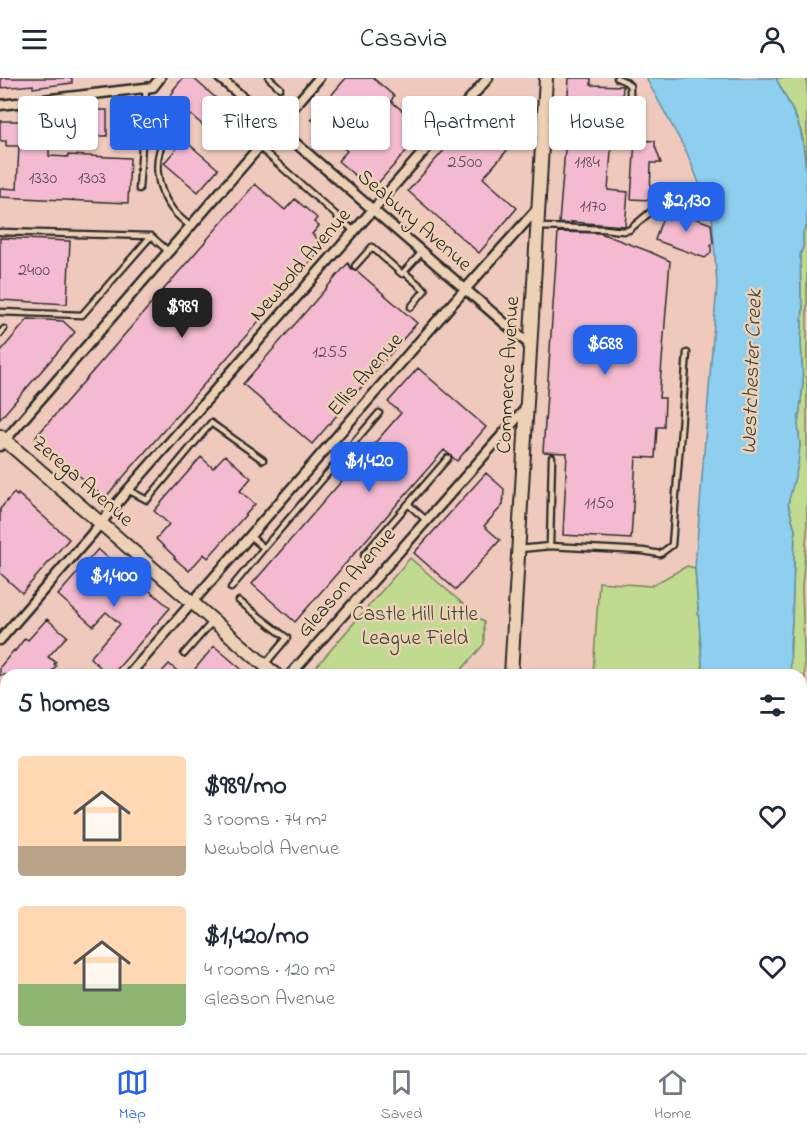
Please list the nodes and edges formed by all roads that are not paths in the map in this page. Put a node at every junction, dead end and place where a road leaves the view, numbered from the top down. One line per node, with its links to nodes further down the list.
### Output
1 (160, 78): 8 (street)
2 (220, 78): 10 (street, Seabury Avenue)
3 (269, 78): 9 (lane)
4 (319, 78): 11 (street)
5 (488, 78): 21 (street, Newbold Avenue)
6 (546, 78): 13 (main road, Commerce Avenue)
7 (617, 78): 13 (lane)
8 (146, 88): 12 (street); 18 (lane)
9 (280, 88)
10 (241, 96)
11 (299, 101)
12 (0, 105)
13 (543, 131): 19 (main road, Commerce Avenue)
14 (299, 145): 21 (street, Seabury Avenue)
15 (159, 150): 22 (lane)
16 (256, 150): 22 (street)
17 (262, 150): 24 (lane)
18 (139, 189)
19 (538, 208): 23 (main road, Commerce Avenue); 31 (street, Ellis Avenue)
20 (654, 209): 23 (lane)
21 (374, 210): 24 (street, Newbold Avenue); 28 (street, Seabury Avenue)
22 (190, 226): 27 (street)
23 (537, 227): 36 (main road, Commerce Avenue)
24 (354, 231): 44 (street, Newbold Avenue)
25 (0, 232): 26 (lane)
26 (150, 236): 27 (lane); 33 (lane)
27 (168, 251): 40 (street)
28 (422, 252): 30 (lane); 31 (street, Seabury Avenue)
29 (355, 266): 30 (lane)
30 (404, 272): 32 (lane)
31 (465, 289): 36 (street, Seabury Avenue); 48 (street, Ellis Avenue)
32 (411, 306)
33 (0, 312)
34 (4, 329): 35 (lane)
35 (0, 334)
36 (530, 345): 38 (main road, Commerce Avenue)
37 (687, 353): 49 (lane)
38 (527, 406): 46 (street, Gleason Avenue); 51 (main road, Commerce Avenue)
39 (379, 413): 50 (lane)
40 (2, 441): 47 (main road, Zerega Avenue)
41 (552, 457): 49 (lane)
42 (448, 458): 45 (lane)
43 (263, 460): 44 (lane)
44 (128, 490): 47 (street, Newbold Avenue)
45 (408, 504): 46 (lane); 52 (lane)
46 (427, 520): 62 (street, Gleason Avenue)
47 (100, 523): 55 (main road, Zerega Avenue); 57 (street, Newbold Avenue)
48 (250, 536): 50 (lane); 55 (street, Ellis Avenue)
49 (550, 546): 51 (lane)
50 (264, 548): 53 (lane)
51 (518, 549): 63 (main road, Commerce Avenue)
52 (364, 555)
53 (231, 588)
54 (239, 601): 59 (lane)
55 (192, 603): 56 (main road, Zerega Avenue); 60 (street, Ellis Avenue)
56 (213, 621): 58 (lane); 59 (main road, Zerega Avenue)
57 (0, 640)
58 (184, 654)
59 (264, 665): 61 (main road, Zerega Avenue)
60 (134, 669)
61 (269, 669)
62 (295, 669)
63 (511, 669)

